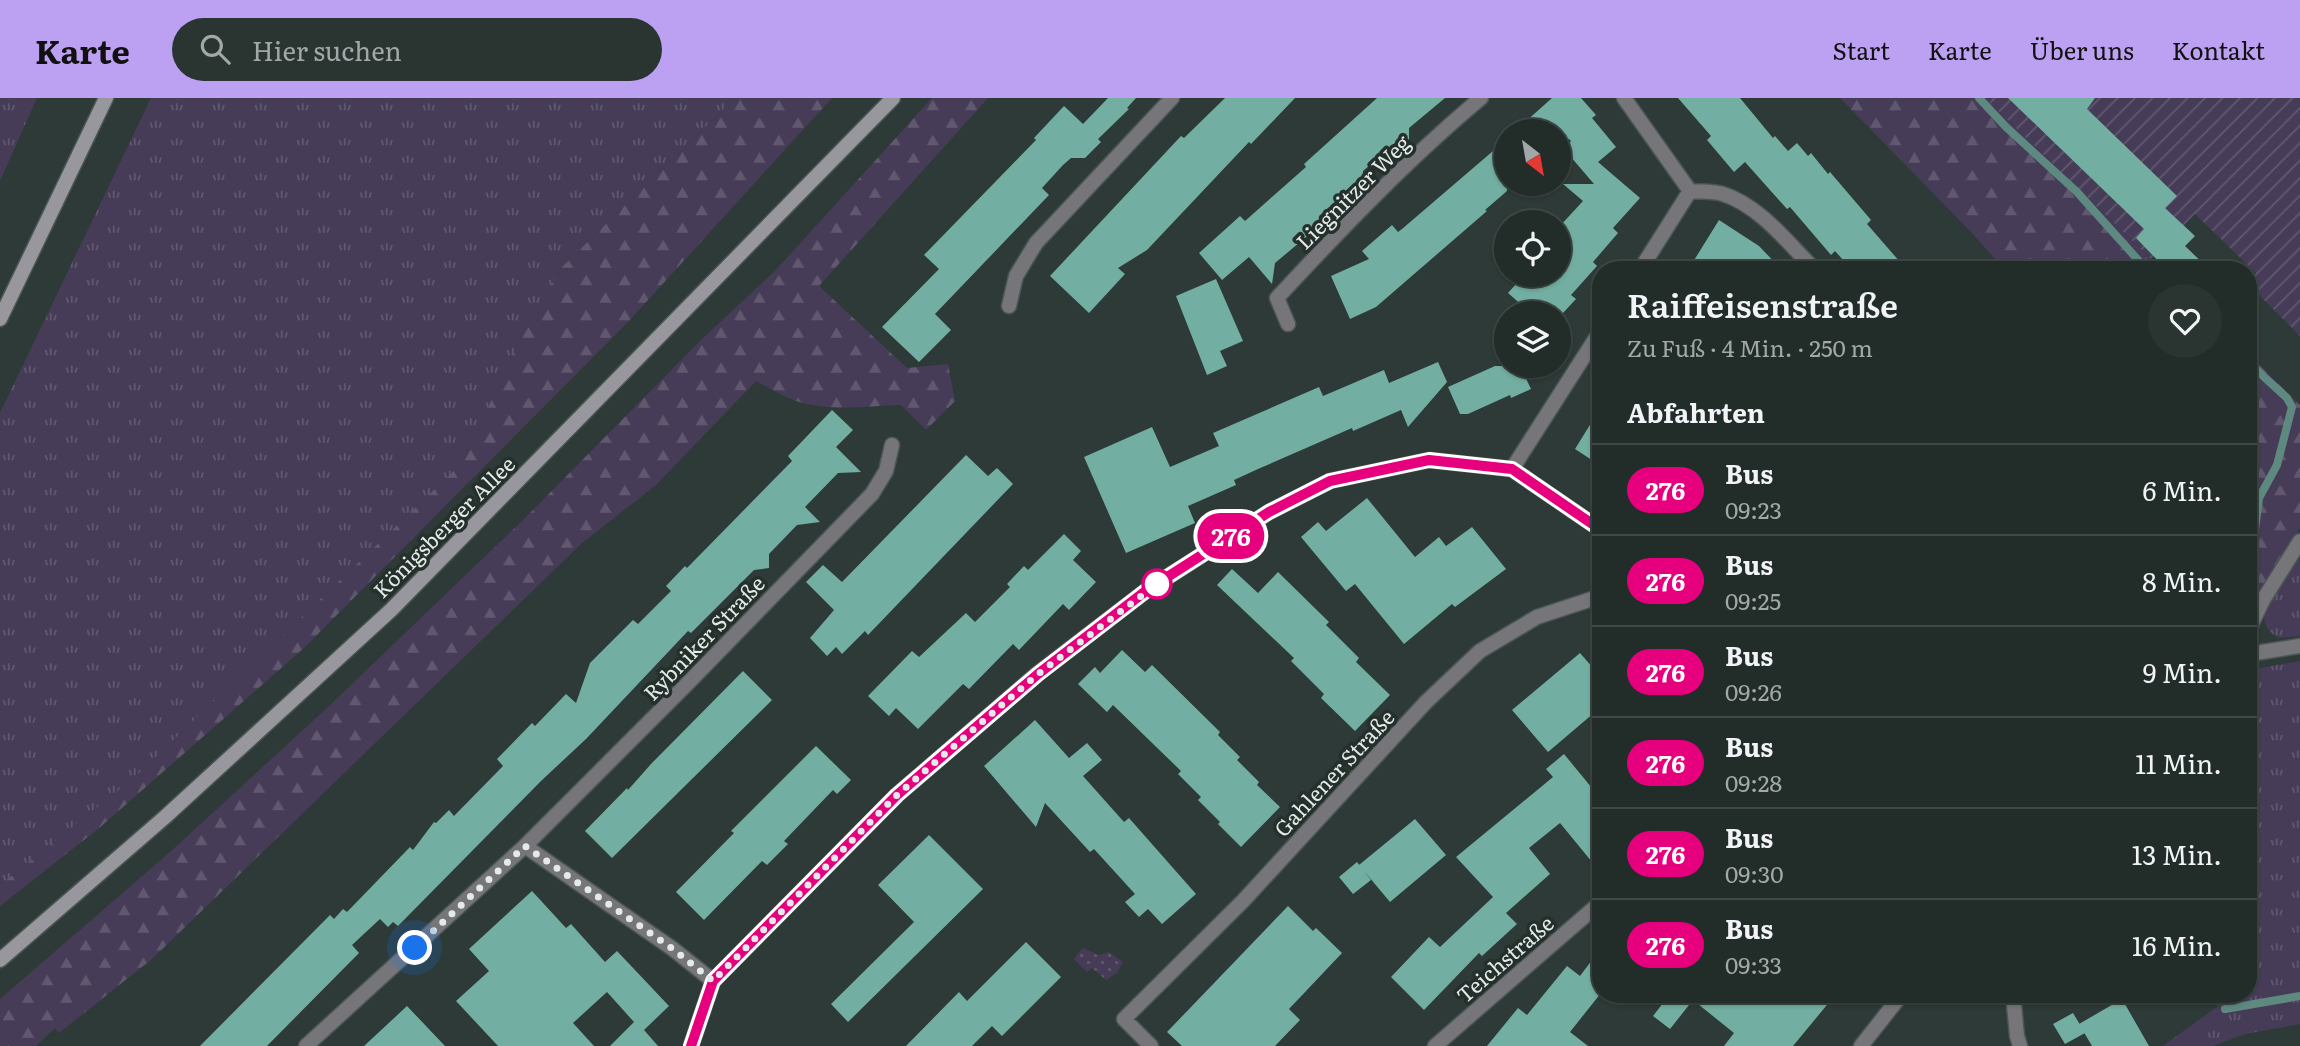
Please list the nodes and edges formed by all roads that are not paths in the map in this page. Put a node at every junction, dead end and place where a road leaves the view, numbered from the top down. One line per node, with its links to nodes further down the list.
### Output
1 (106, 98): 10 (main road)
2 (893, 98): 23 (main road, Königsberger Allee)
3 (1172, 98): 9 (street)
4 (1481, 98): 11 (street, Liegnitzer Weg)
5 (1624, 98): 6 (street)
6 (1690, 191): 7 (street); 8 (street)
7 (1646, 261)
8 (1806, 261)
9 (1009, 306)
10 (0, 318)
11 (1288, 324)
12 (1592, 344): 14 (street)
13 (892, 445): 21 (street, Rybniker Straße)
14 (1512, 469): 15 (street); 24 (street)
15 (1592, 524)
16 (2300, 541): 18 (street)
17 (1592, 599): 29 (street, Gahlener Straße)
18 (2257, 612)
19 (2300, 646): 20 (street)
20 (2257, 653)
21 (525, 846): 24 (street); 27 (street, Rybniker Straße)
22 (1592, 910): 30 (street, Teichstraße)
23 (0, 960)
24 (713, 981): 28 (street)
25 (1895, 1003): 31 (street)
26 (2014, 1003): 32 (street)
27 (306, 1046)
28 (691, 1046)
29 (1150, 1046)
30 (1435, 1046)
31 (1861, 1046)
32 (2020, 1046)

